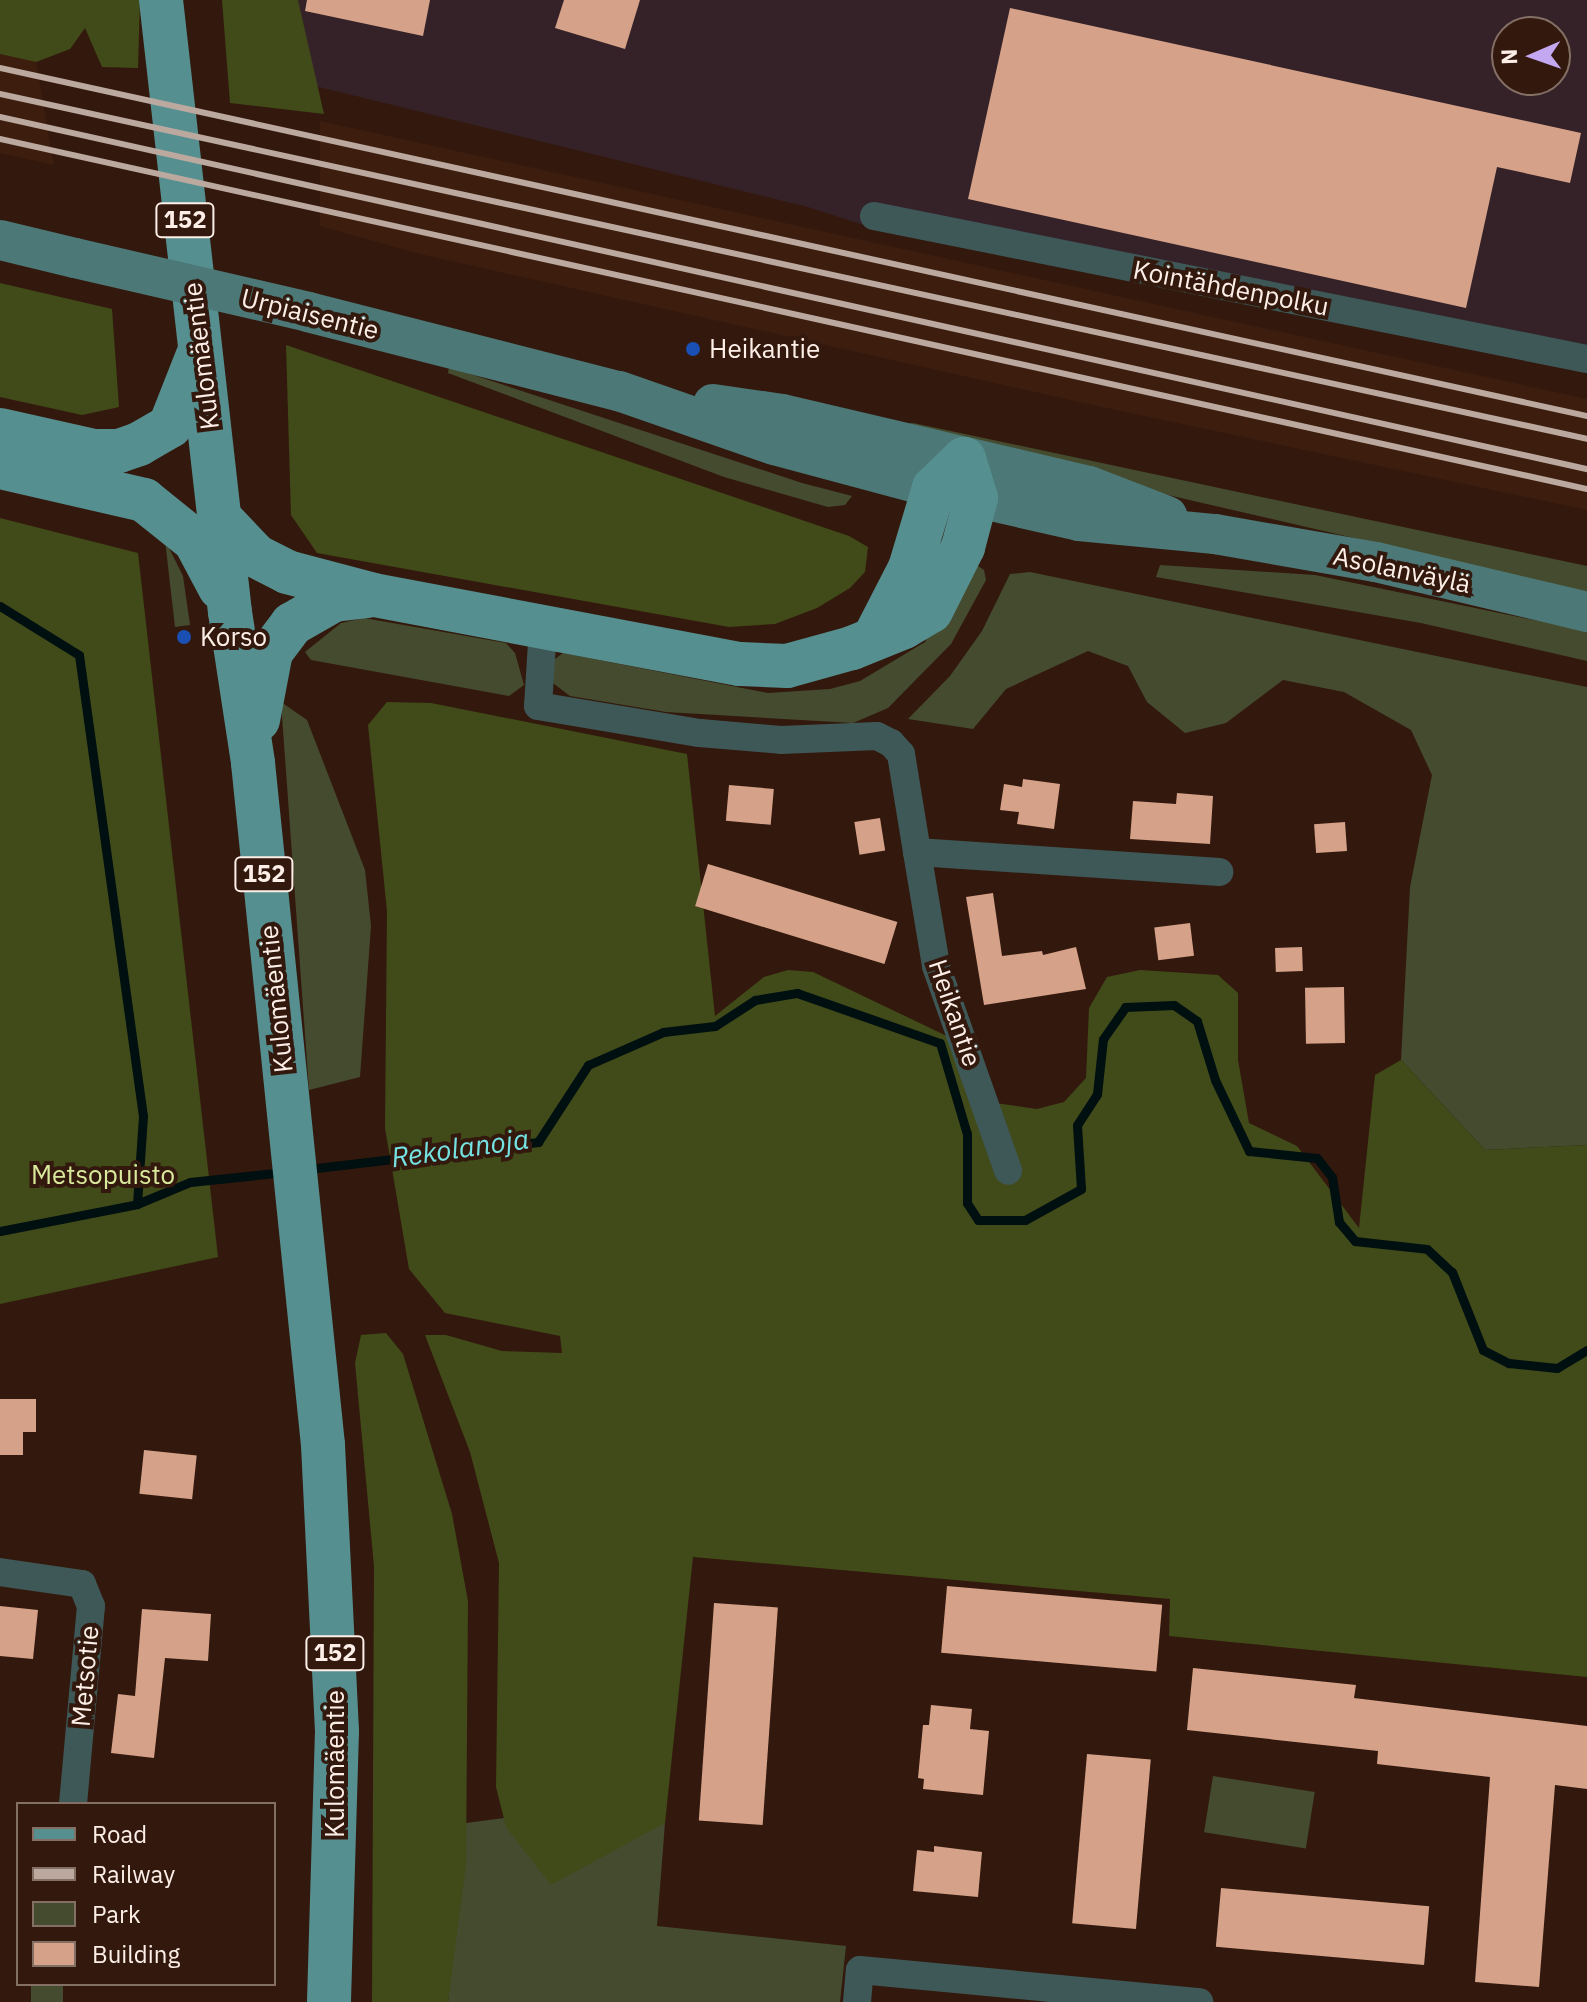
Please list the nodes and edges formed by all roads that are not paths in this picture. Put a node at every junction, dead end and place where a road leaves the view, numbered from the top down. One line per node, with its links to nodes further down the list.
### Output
1 (161, 0): 4 (main road, Kulomäentie / 152)
2 (874, 216): 5 (street, Kointähdenpolku)
3 (0, 240): 8 (main road, Urpiaisentie, bridge)
4 (200, 349): 6 (main road); 9 (main road, Kulomäentie / 152)
5 (1587, 359)
6 (0, 430)
7 (0, 467): 11 (main road)
8 (958, 482): 12 (main road, Asolanväylä); 13 (main road)
9 (219, 517): 10 (main road); 11 (main road, Kulomäentie / 152)
10 (374, 595): 13 (main road); 14 (main road)
11 (230, 612): 14 (main road, Kulomäentie / 152)
12 (1587, 612)
13 (543, 627): 15 (street, Heikantie)
14 (253, 763): 20 (main road, Kulomäentie / 152)
15 (917, 852): 16 (street); 17 (street, Heikantie)
16 (1219, 872)
17 (1008, 1171)
18 (0, 1572): 19 (street, Metsotie)
19 (73, 1802)
20 (329, 2002)
21 (857, 2002): 22 (street)
22 (1199, 2002)

